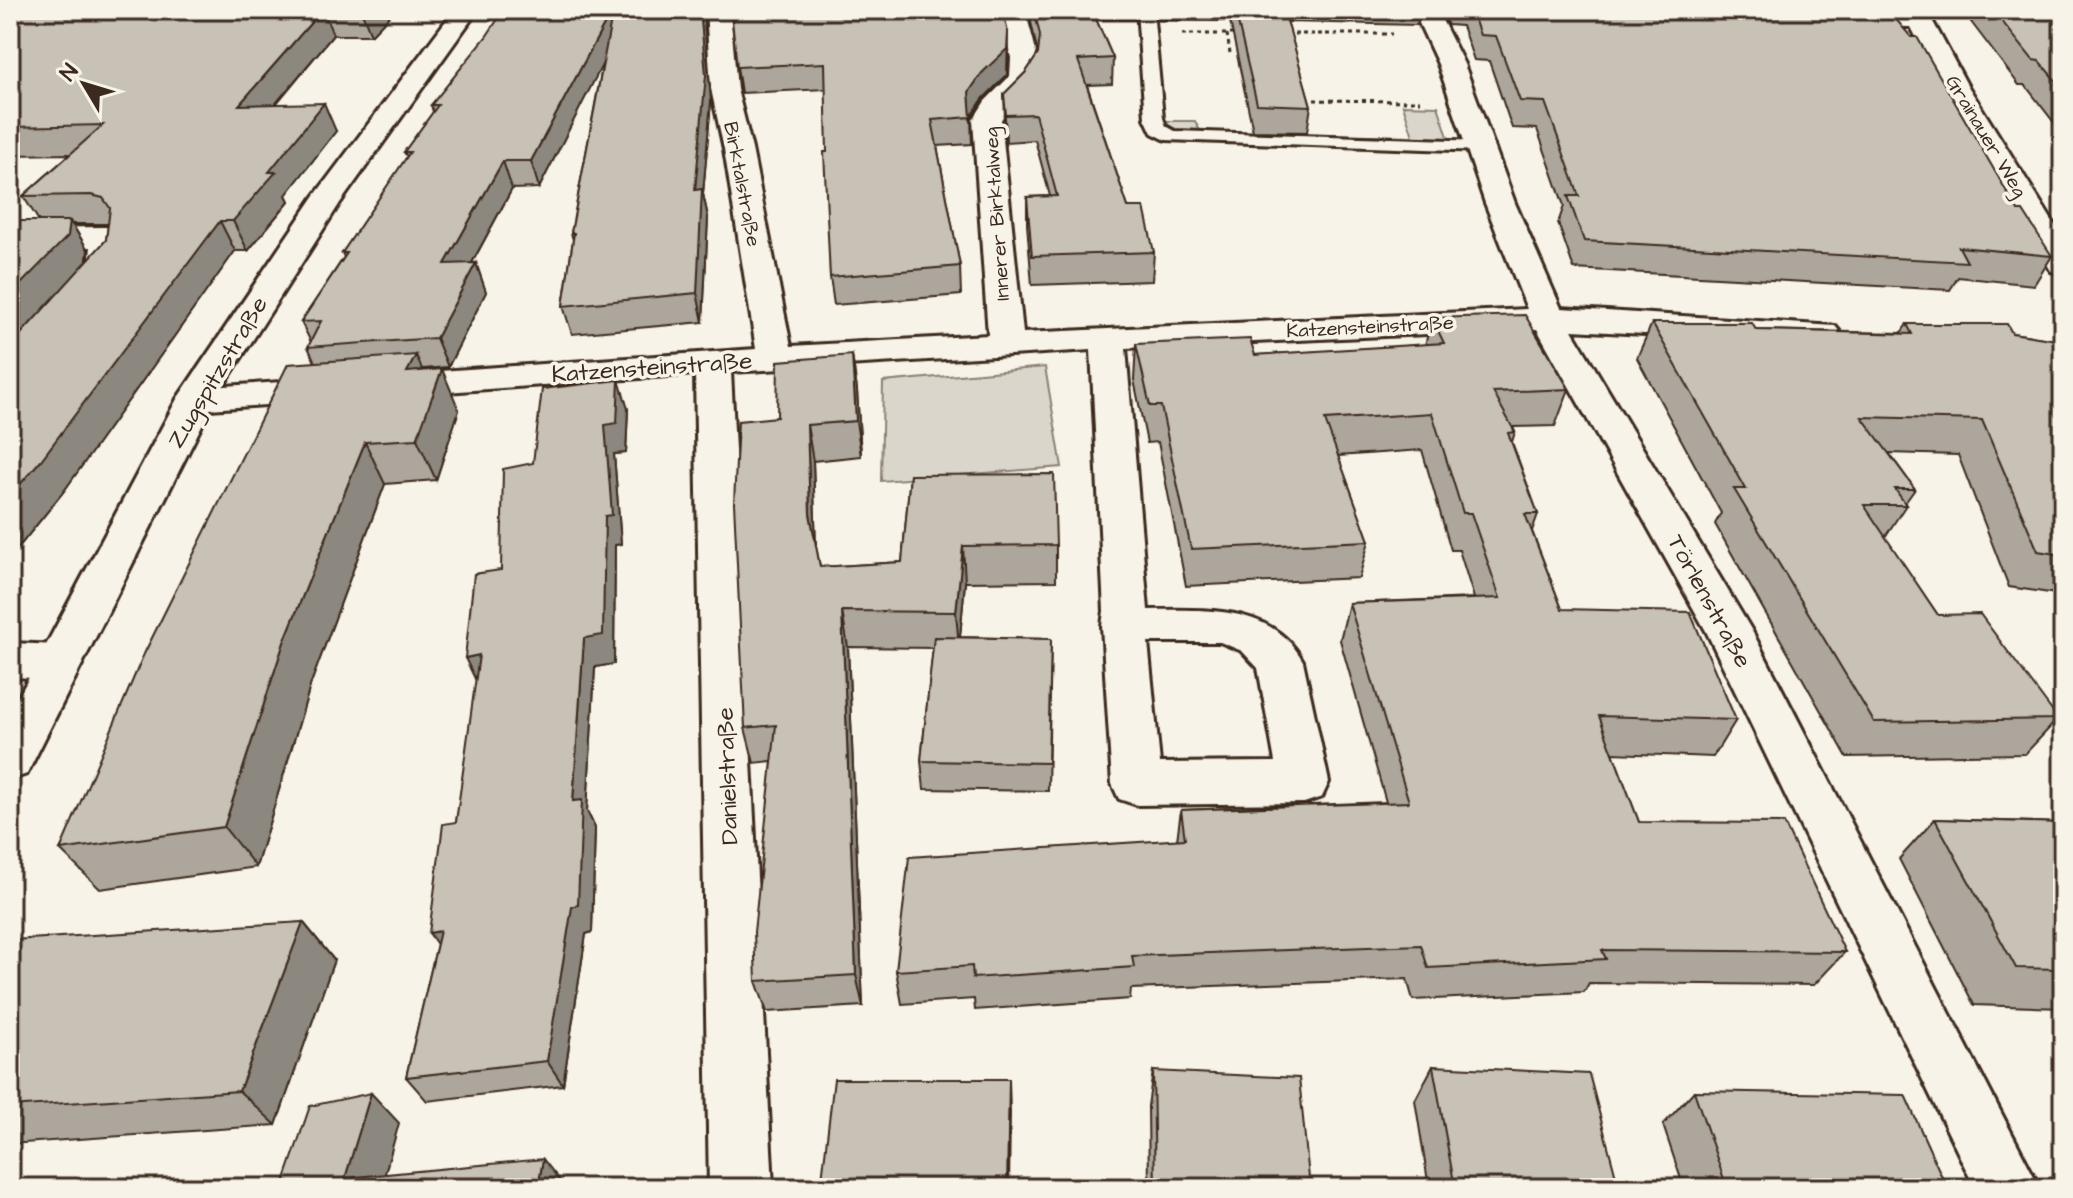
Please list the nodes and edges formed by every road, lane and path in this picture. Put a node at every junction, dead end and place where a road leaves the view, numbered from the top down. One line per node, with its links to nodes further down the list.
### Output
1 (466, 10): 27 (street, Zugspitzstraße)
2 (718, 10): 24 (street, Birktalstraße)
3 (1027, 10): 23 (street, Innerer Birktalweg)
4 (1145, 10): 13 (lane)
5 (1966, 10): 7 (lane)
6 (1914, 15): 8 (street); 19 (street, Grainauer Weg)
7 (2063, 15)
8 (1819, 19)
9 (1431, 22): 12 (path); 16 (street, Törlenstraße)
10 (1227, 34): 11 (path); 13 (path); 14 (path)
11 (1240, 34)
12 (1277, 34)
13 (1146, 35): 17 (lane)
14 (1230, 53)
15 (1298, 100): 16 (path)
16 (1465, 102): 17 (street, Törlenstraße)
17 (1482, 146): 20 (street, Törlenstraße)
18 (10, 238): 26 (street)
19 (2063, 264)
20 (1548, 318): 21 (street, Katzensteinstraße); 22 (street, Katzensteinstraße); 33 (street, Törlenstraße)
21 (1862, 335)
22 (1108, 338): 23 (street, Katzensteinstraße); 28 (street)
23 (1006, 344): 24 (street, Katzensteinstraße)
24 (775, 358): 25 (street, Katzensteinstraße)
25 (713, 364): 27 (street, Katzensteinstraße); 32 (street, Danielstraße)
26 (10, 374)
27 (196, 399): 30 (street, Zugspitzstraße)
28 (1124, 626): 28 (street)
29 (10, 660): 30 (street)
30 (60, 662): 31 (street, Zugspitzstraße)
31 (10, 760)
32 (741, 1188)
33 (2008, 1188)

